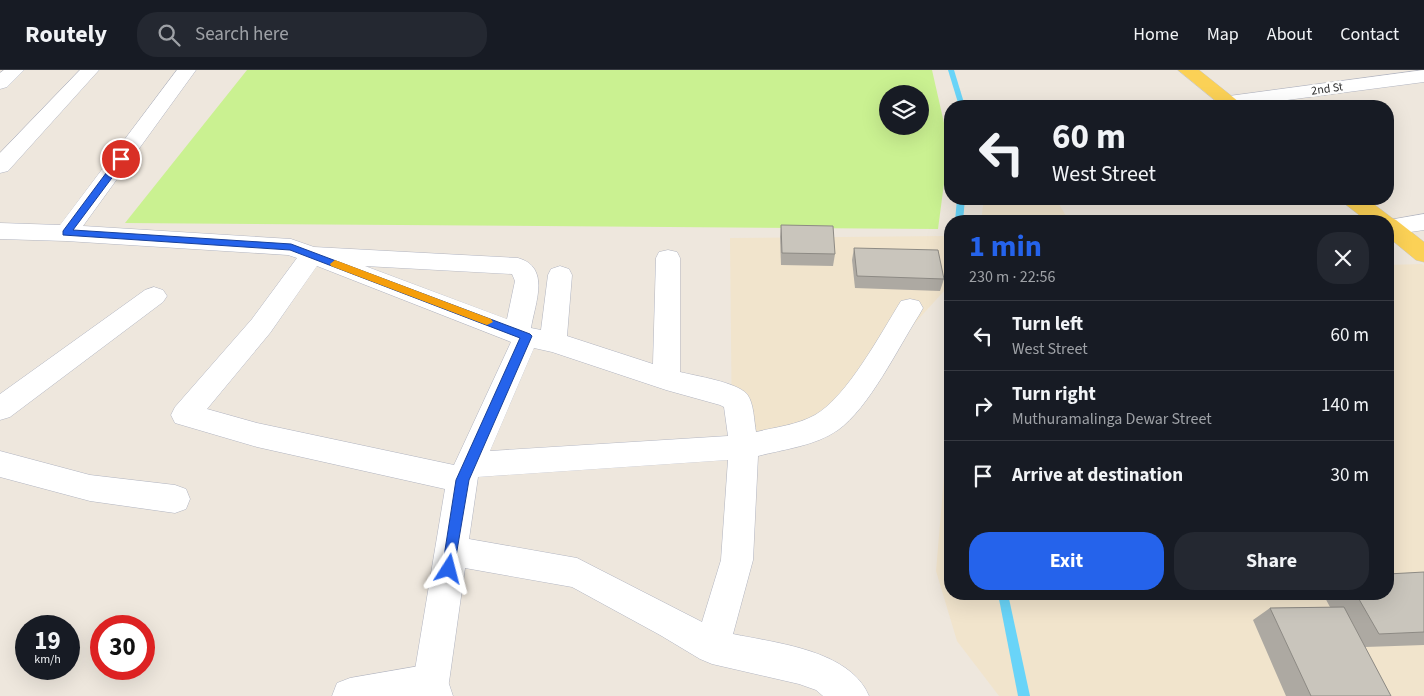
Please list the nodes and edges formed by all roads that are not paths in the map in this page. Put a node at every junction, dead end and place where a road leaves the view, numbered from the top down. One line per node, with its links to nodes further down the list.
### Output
1 (15, 70): 6 (street)
2 (90, 70): 9 (street)
3 (187, 70): 16 (street)
4 (1187, 70): 7 (main road)
5 (1424, 76): 8 (street, 2nd St)
6 (0, 83)
7 (1227, 100)
8 (1259, 100)
9 (0, 166)
10 (1361, 205): 11 (main road)
11 (1373, 215)
12 (1424, 222): 13 (street)
13 (1394, 224)
14 (0, 231): 16 (street)
15 (1394, 231): 17 (main road)
16 (66, 233): 18 (street)
17 (1424, 254)
18 (312, 255): 23 (street); 23 (street); 28 (street)
19 (668, 258): 24 (street)
20 (560, 275): 23 (street)
21 (154, 296): 25 (street)
22 (910, 308): 26 (street)
23 (532, 337): 24 (street); 28 (street)
24 (666, 379): 26 (street)
25 (0, 409)
26 (744, 447): 28 (street); 31 (street)
27 (0, 464): 29 (street)
28 (466, 473): 30 (street)
29 (176, 499)
30 (452, 551): 31 (street); 32 (street)
31 (712, 647): 34 (street)
32 (433, 689): 33 (street)
33 (350, 696)
34 (852, 696)

